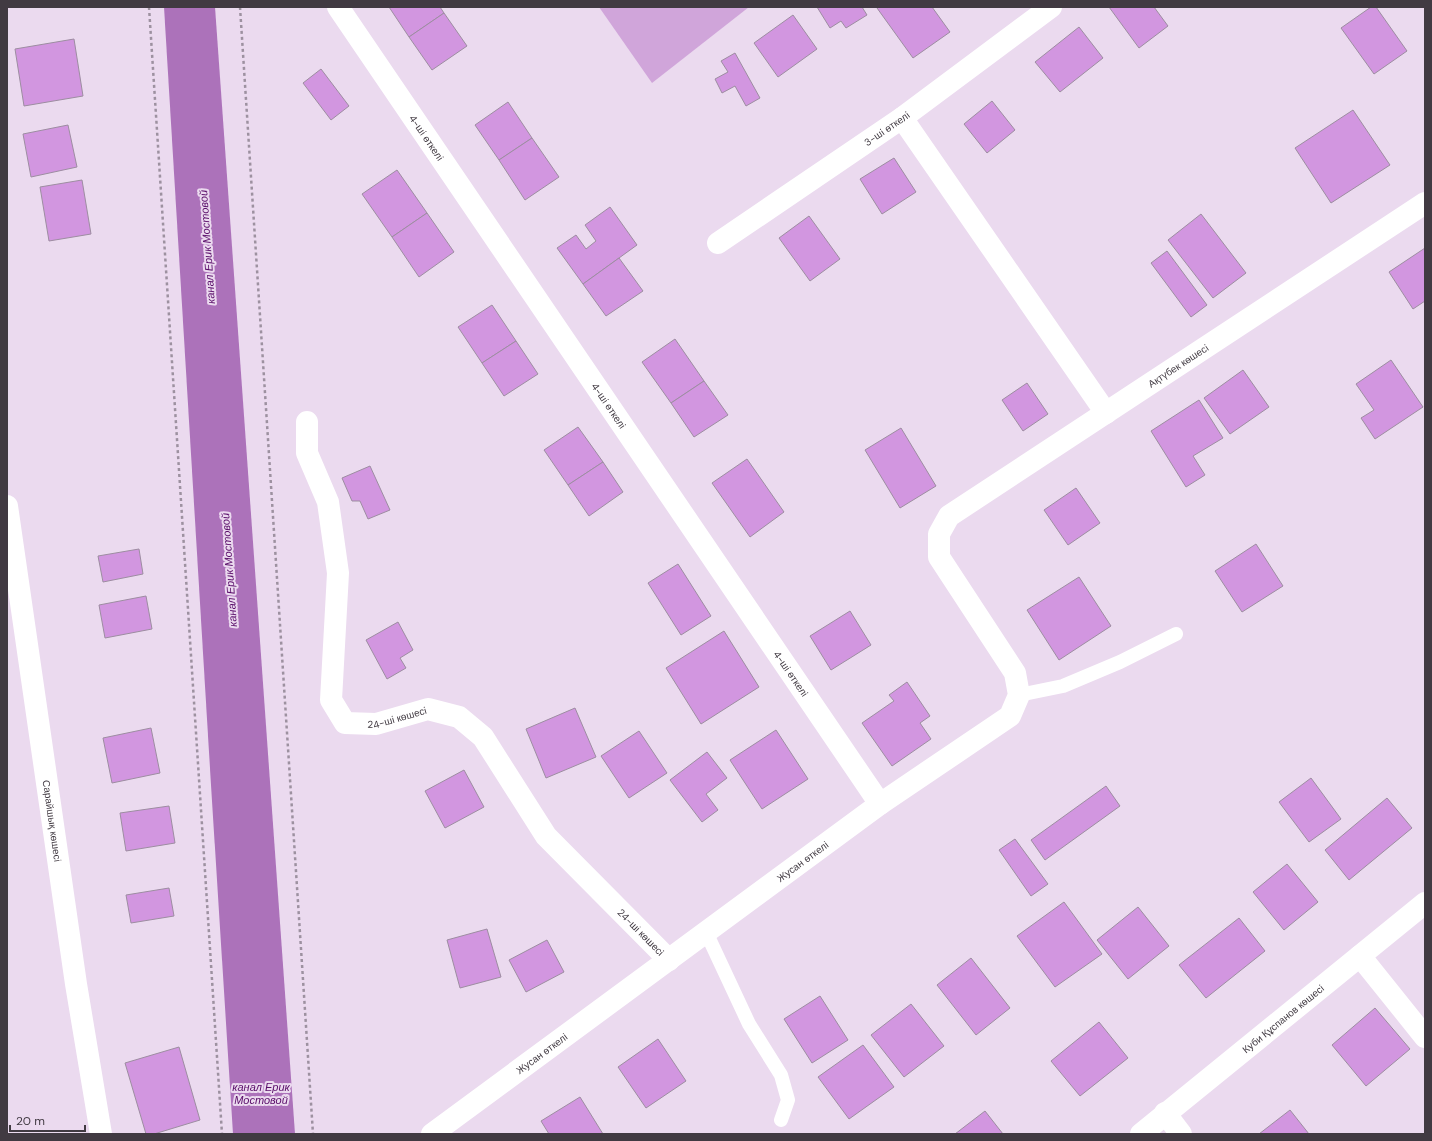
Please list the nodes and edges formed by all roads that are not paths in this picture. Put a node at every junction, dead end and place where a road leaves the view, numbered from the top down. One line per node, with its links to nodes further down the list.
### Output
1 (338, 7): 11 (street, 4-шi өткелi)
2 (1051, 7): 3 (street, 3-шi өткелi)
3 (902, 118): 5 (street, 3-шi өткелi); 6 (street)
4 (1425, 203): 6 (street, Ақтүбек көшесi)
5 (718, 244)
6 (1106, 413): 10 (street, Ақтүбек көшесi)
7 (307, 422): 15 (street, 24-ші көшесi)
8 (7, 506): 19 (street, Сарайшық көшесі)
9 (1176, 634): 10 (lane)
10 (1019, 695): 11 (street, Жусан өткелі)
11 (880, 804): 13 (street, Жусан өткелі)
12 (1425, 903): 14 (street, Куби Құспанов көшесi)
13 (706, 932): 15 (street, Жусан өткелі); 18 (lane)
14 (1360, 956): 16 (street); 17 (street, Куби Құспанов көшесi)
15 (669, 960): 20 (street, Жусан өткелі)
16 (1425, 1037)
17 (1165, 1113): 21 (street, Куби Құспанов көшесi); 22 (street)
18 (781, 1120)
19 (101, 1134)
20 (432, 1134)
21 (1141, 1134)
22 (1181, 1134)

